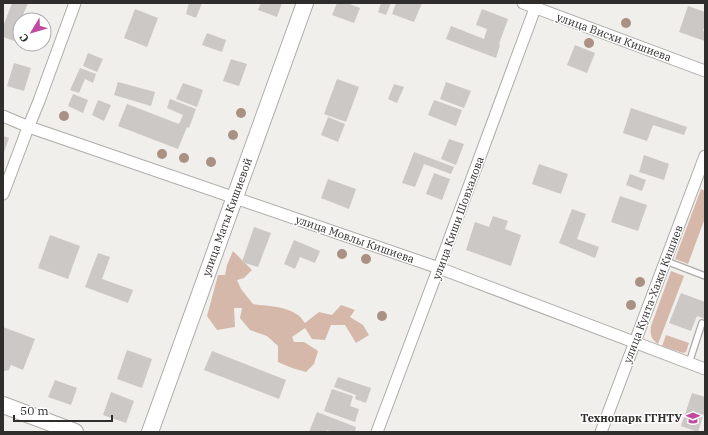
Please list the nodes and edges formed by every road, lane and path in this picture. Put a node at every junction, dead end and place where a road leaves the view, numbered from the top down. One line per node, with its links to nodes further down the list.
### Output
1 (75, 3): 7 (street)
2 (305, 3): 11 (main road, улица Маты Кишиевой)
3 (523, 3): 4 (street, улица Висхи Кишиева)
4 (536, 5): 5 (street, улица Висхи Кишиева); 13 (street, улица Киши Шовхалова)
5 (705, 71)
6 (3, 116): 7 (street, улица Мовлы Кишиева)
7 (29, 127): 10 (street); 11 (street, улица Мовлы Кишиева)
8 (705, 156): 9 (street, улица Кунта-Хажи Кишиев)
9 (702, 172): 12 (street, улица Кунта-Хажи Кишиев)
10 (3, 194)
11 (234, 198): 13 (street, улица Мовлы Кишиева); 21 (main road, улица Маты Кишиевой)
12 (666, 261): 14 (lane); 16 (street, улица Кунта-Хажи Кишиев)
13 (439, 268): 16 (street, улица Мовлы Кишиева); 22 (street, улица Киши Шовхалова)
14 (705, 276)
15 (702, 323): 17 (lane)
16 (635, 342): 17 (street, улица Мовлы Кишиева); 23 (street, улица Кунта-Хажи Кишиев)
17 (689, 363): 18 (street, улица Мовлы Кишиева)
18 (705, 369)
19 (3, 405): 20 (main road)
20 (75, 432)
21 (150, 432)
22 (377, 432)
23 (601, 432)

